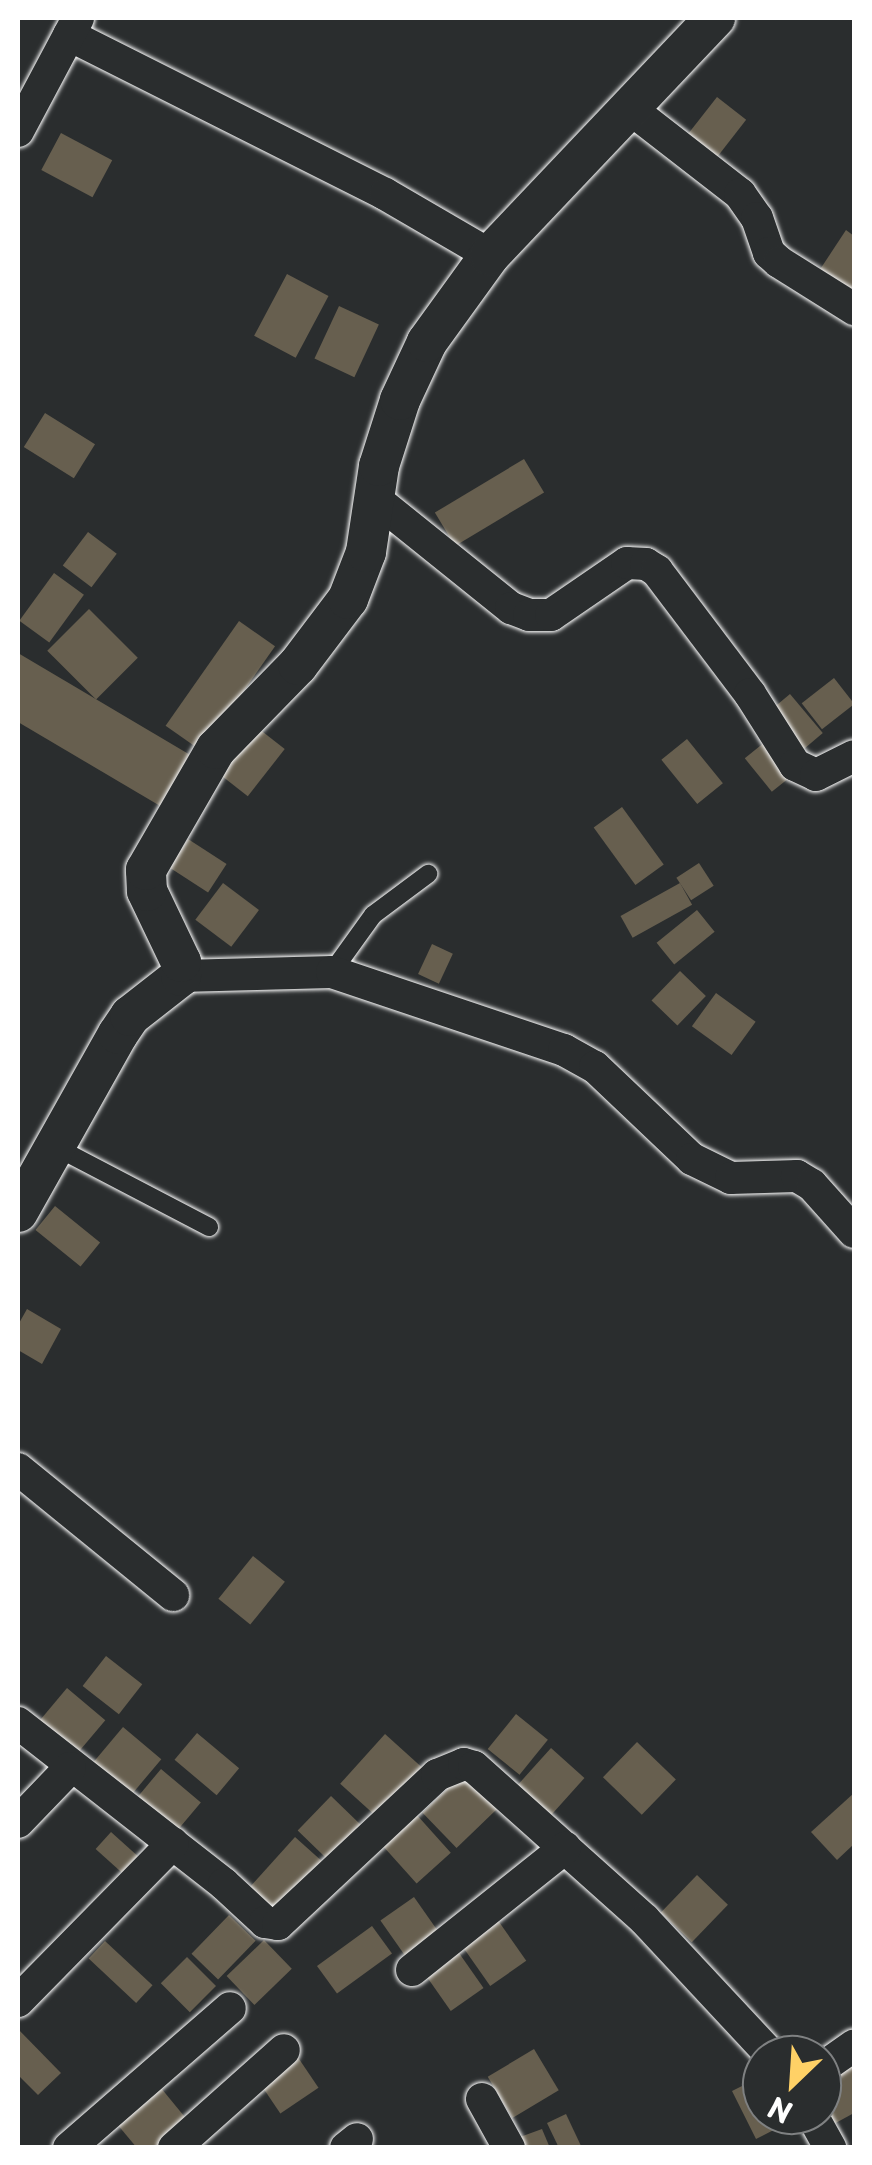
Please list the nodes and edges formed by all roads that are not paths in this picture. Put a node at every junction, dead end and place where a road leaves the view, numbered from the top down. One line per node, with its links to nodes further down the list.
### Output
1 (716, 18): 3 (street)
2 (73, 26): 4 (street); 5 (street)
3 (628, 107): 5 (street); 6 (street)
4 (18, 131)
5 (490, 255): 7 (street)
6 (854, 309)
7 (374, 498): 8 (street); 11 (street)
8 (854, 756)
9 (428, 874): 10 (lane)
10 (332, 972): 11 (street); 15 (street)
11 (180, 976): 12 (street)
12 (54, 1146): 13 (street); 14 (lane)
13 (18, 1212)
14 (210, 1226)
15 (854, 1232)
16 (18, 1469): 17 (street)
17 (173, 1595)
18 (18, 1724): 19 (street)
19 (70, 1768): 20 (street); 21 (street)
20 (18, 1822)
21 (173, 1843): 22 (street); 24 (street)
22 (565, 1848): 23 (street); 26 (street)
23 (412, 1970)
24 (18, 2001)
25 (230, 2008): 29 (street)
26 (752, 2035)
27 (284, 2050): 30 (street)
28 (482, 2099): 31 (street)
29 (69, 2148)
30 (174, 2148)
31 (508, 2148)

